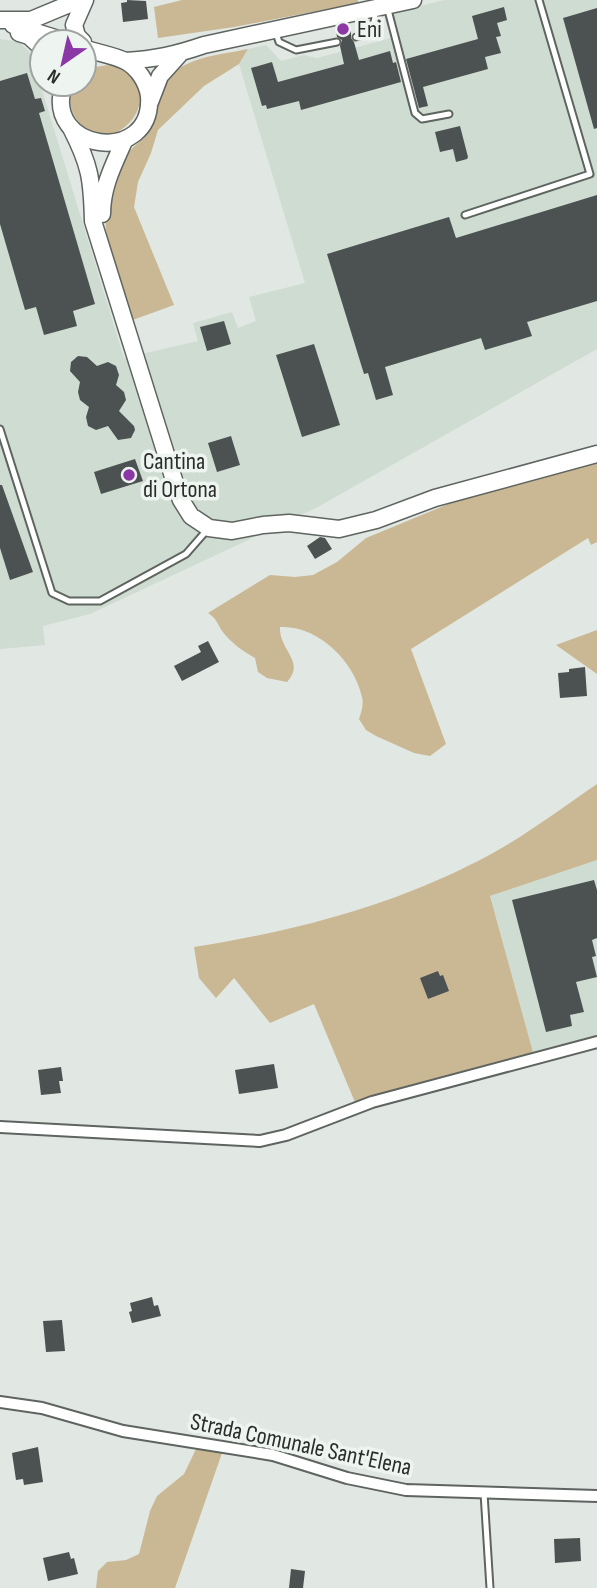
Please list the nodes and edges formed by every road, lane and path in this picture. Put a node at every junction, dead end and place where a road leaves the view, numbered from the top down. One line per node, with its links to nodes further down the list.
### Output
1 (85, 0): 8 (main road)
2 (413, 0): 5 (main road)
3 (539, 0): 23 (lane)
4 (71, 2): 6 (main road); 7 (main road)
5 (380, 8): 9 (main road); 11 (lane); 20 (lane)
6 (0, 23): 10 (main road)
7 (50, 28)
8 (75, 28)
9 (275, 30): 12 (lane); 14 (main road)
10 (28, 36)
11 (356, 37)
12 (337, 42)
13 (98, 53): 15 (main road)
14 (179, 55): 15 (main road); 18 (main road)
15 (125, 61): 18 (main road)
16 (60, 98): 19 (main road)
17 (63, 98): 19 (main road)
18 (149, 103): 22 (main road)
19 (62, 108): 21 (main road)
20 (449, 114)
21 (71, 128): 22 (main road); 24 (main road)
22 (125, 139): 24 (main road)
23 (465, 215)
24 (103, 248): 27 (main road)
25 (0, 429): 27 (lane)
26 (597, 454): 27 (main road)
27 (209, 528)
28 (597, 1042): 29 (street)
29 (0, 1127)
30 (0, 1402): 31 (street, Strada Comunale Sant'Elena)
31 (484, 1493): 32 (street, Strada Comunale Sant'Elena); 33 (lane)
32 (597, 1496)
33 (490, 1588)

